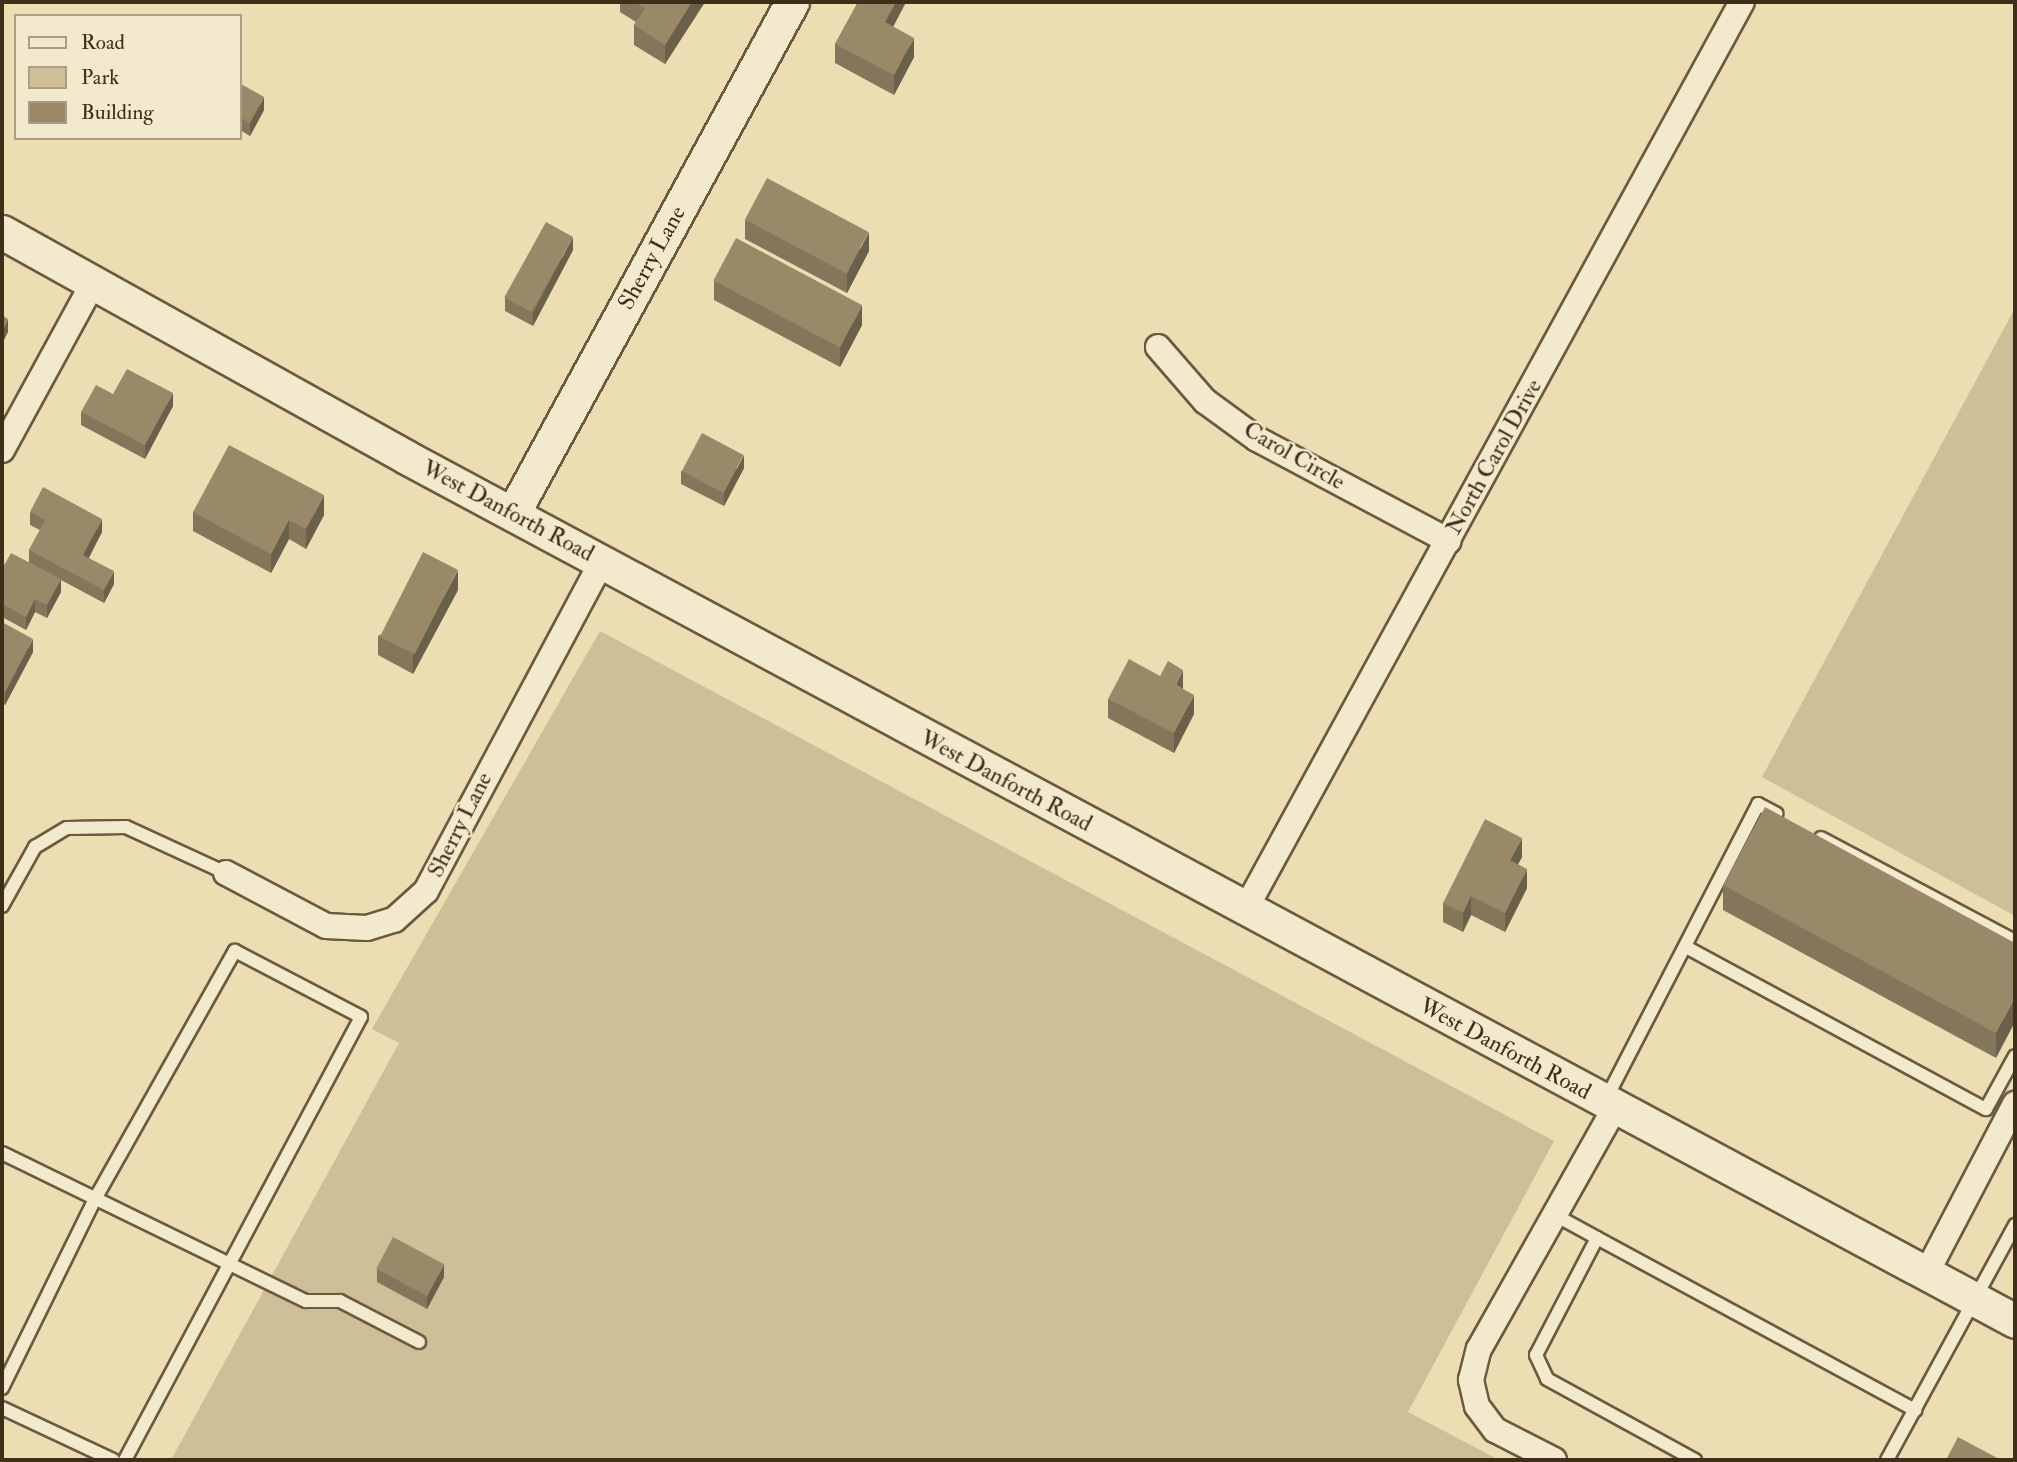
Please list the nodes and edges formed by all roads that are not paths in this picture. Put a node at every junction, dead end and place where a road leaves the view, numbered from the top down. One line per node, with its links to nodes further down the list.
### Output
1 (792, 2): 7 (main road, Sherry Lane)
2 (1742, 2): 8 (street, North Carol Drive)
3 (2, 232): 4 (main road, West Danforth Road)
4 (94, 281): 6 (street); 7 (main road, West Danforth Road)
5 (1158, 347): 8 (street, Carol Circle)
6 (2, 450)
7 (513, 513): 9 (main road, West Danforth Road)
8 (1449, 541): 14 (street, North Carol Drive)
9 (603, 561): 12 (street, Sherry Lane); 14 (main road, West Danforth Road)
10 (1795, 824): 16 (lane)
11 (1807, 830): 15 (lane)
12 (226, 873): 13 (lane)
13 (2, 906)
14 (1245, 911): 19 (main road, West Danforth Road)
15 (2015, 941)
16 (1686, 947): 17 (lane); 19 (lane)
17 (2015, 1056)
18 (2015, 1104): 26 (street)
19 (1609, 1105): 22 (street); 26 (main road, West Danforth Road)
20 (2, 1153): 21 (lane)
21 (95, 1199): 25 (lane); 25 (lane); 30 (lane)
22 (1555, 1215): 24 (lane); 35 (street)
23 (2015, 1225): 27 (lane)
24 (1597, 1238): 32 (lane); 36 (lane)
25 (229, 1264): 29 (lane); 34 (lane)
26 (1927, 1274): 27 (main road, West Danforth Road)
27 (1973, 1299): 28 (main road, West Danforth Road); 32 (lane)
28 (2015, 1321)
29 (419, 1342)
30 (2, 1388)
31 (2, 1408): 33 (lane)
32 (1915, 1410): 37 (lane)
33 (113, 1460)
34 (125, 1460)
35 (1554, 1460)
36 (1695, 1460)
37 (1887, 1460)

